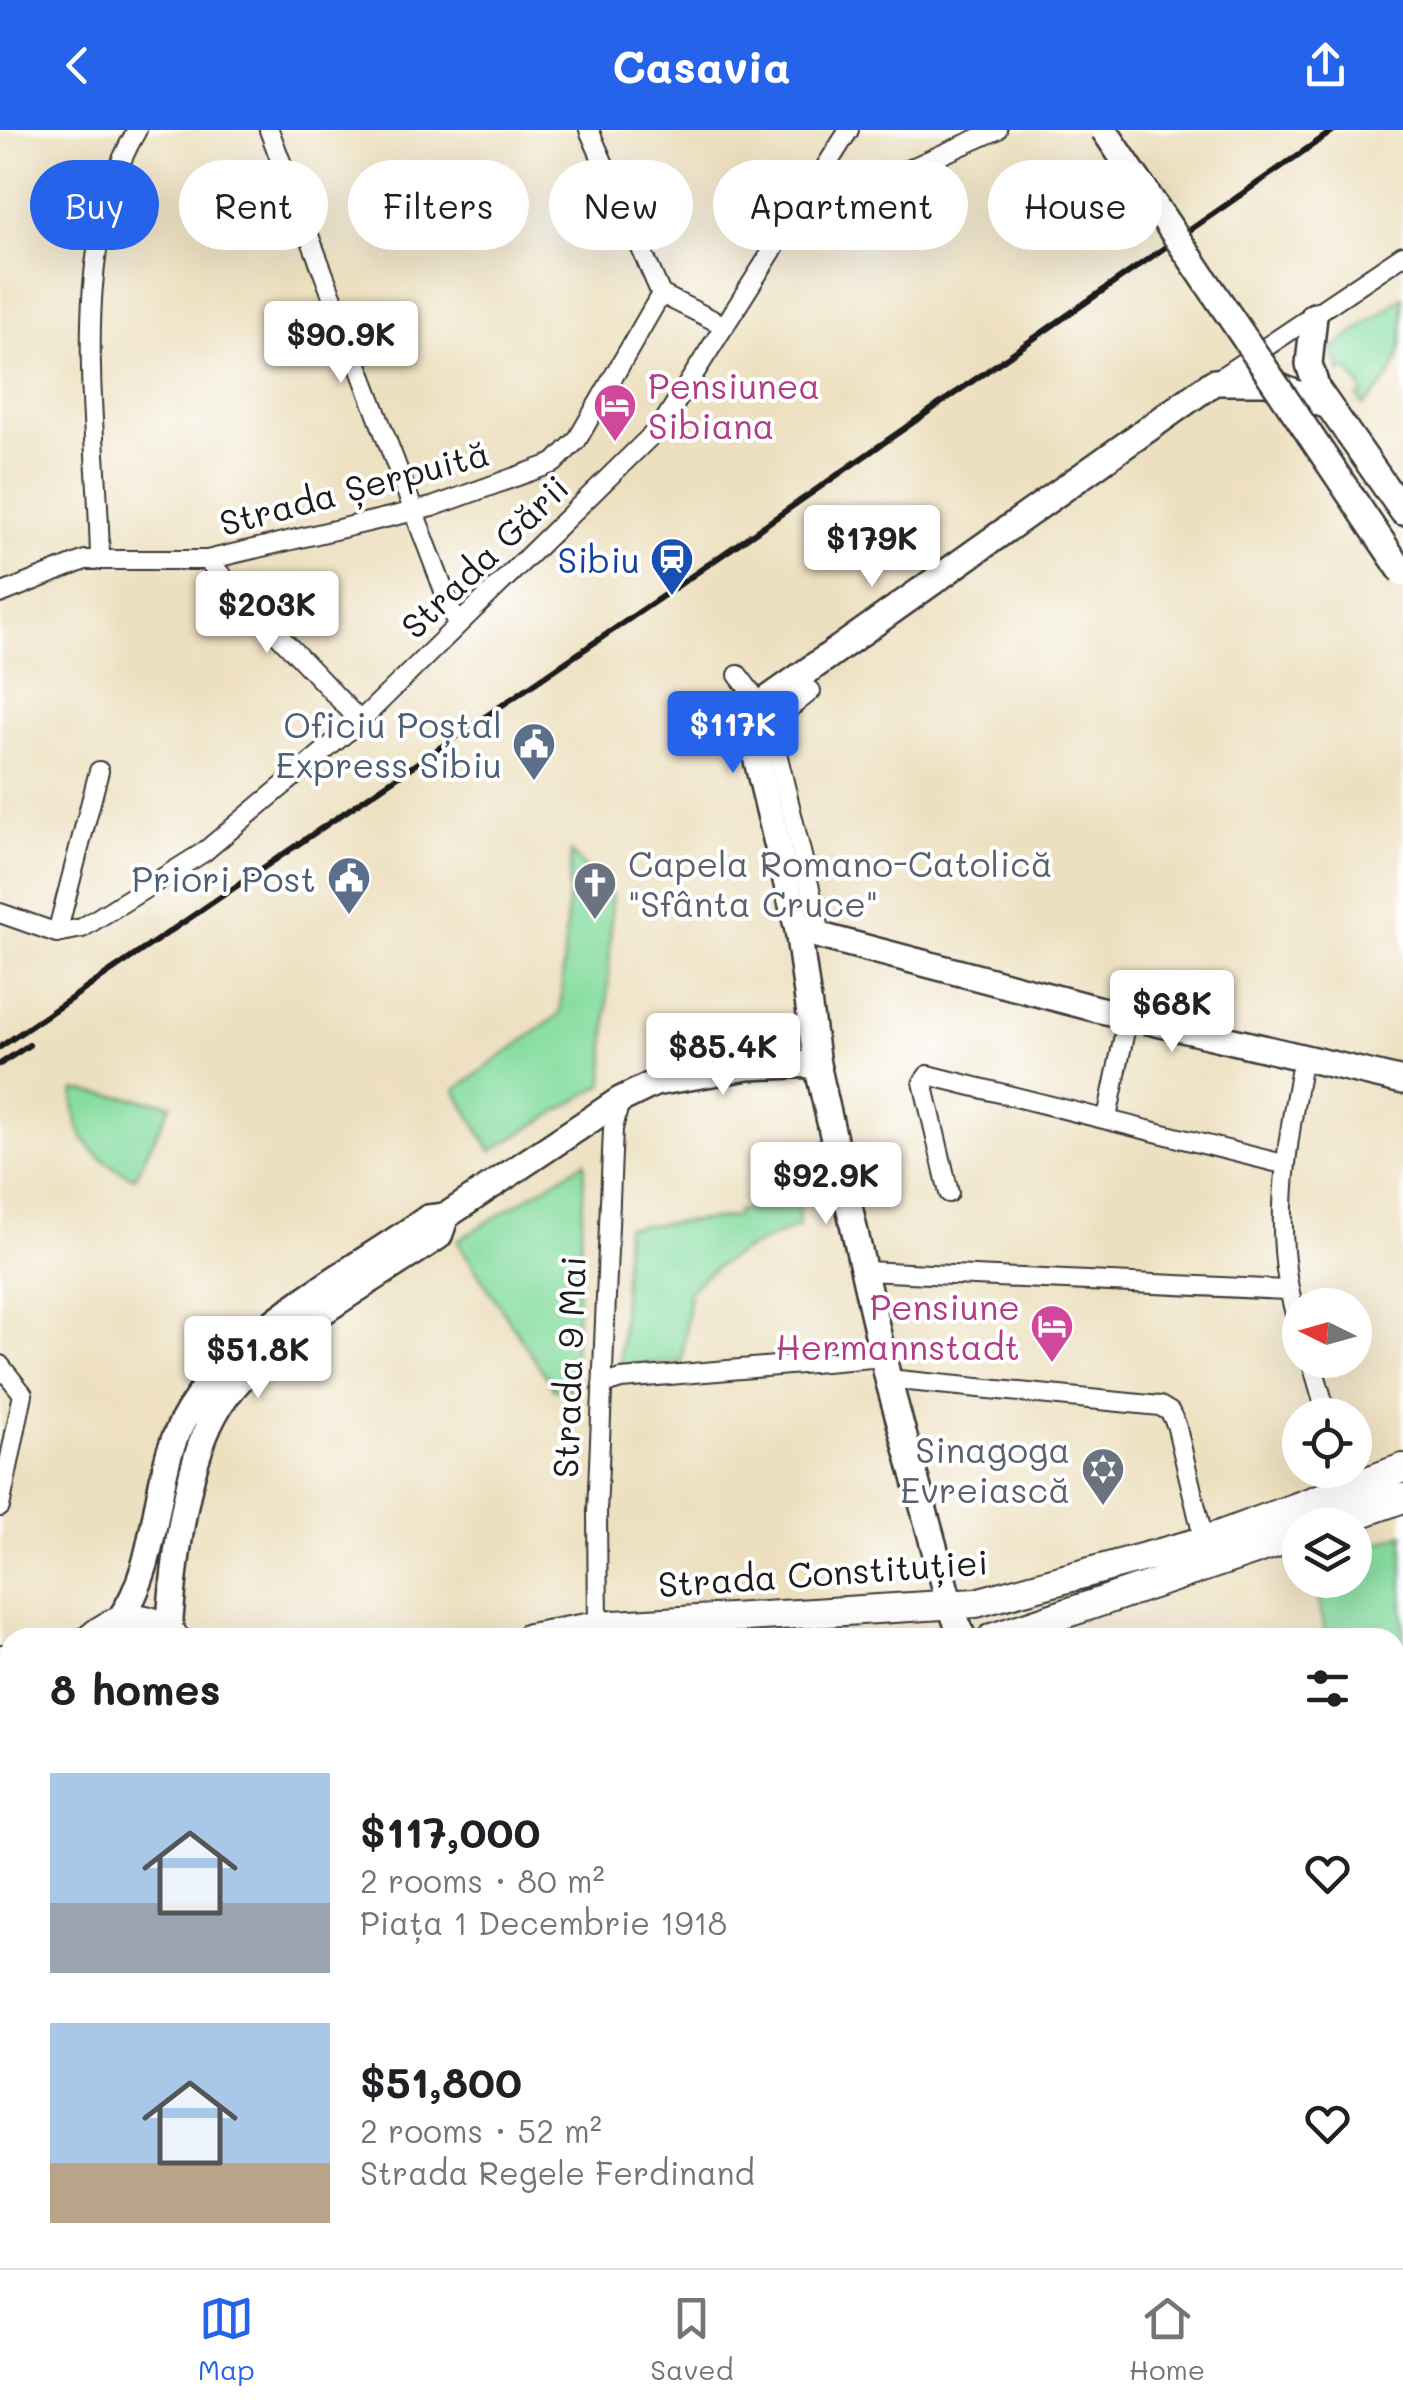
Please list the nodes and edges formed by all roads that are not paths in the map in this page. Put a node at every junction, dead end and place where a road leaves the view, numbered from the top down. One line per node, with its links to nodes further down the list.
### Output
1 (137, 130): 18 (street)
2 (269, 130): 16 (street)
3 (589, 130): 11 (street)
4 (848, 130): 7 (street, Strada Gării)
5 (997, 130): 8 (street)
6 (1104, 130): 20 (street, bridge)
7 (830, 160)
8 (930, 160)
9 (774, 250): 13 (street, Strada Gării)
10 (1403, 255): 12 (street)
11 (661, 294): 13 (street); 16 (street, Strada Șerpuită)
12 (1314, 316): 14 (street); 15 (street)
13 (725, 326): 22 (street, Strada Gării)
14 (1214, 382): 15 (street); 25 (street)
15 (1328, 406): 17 (street)
16 (414, 511): 19 (street, Strada Șerpuită); 22 (street)
17 (1403, 512)
18 (100, 559): 19 (street, Strada Șerpuită); 21 (street, Strada Șerpuită)
19 (207, 560): 26 (street, Strada Șerpuită)
20 (1403, 573)
21 (0, 594)
22 (457, 626): 26 (street, Strada Gării)
23 (738, 675): 25 (street)
24 (811, 690): 25 (street)
25 (760, 717): 27 (street); 31 (street)
26 (360, 720): 30 (street, Strada Gării)
27 (746, 751)
28 (100, 770): 30 (street)
29 (0, 913): 30 (street)
30 (57, 933)
31 (810, 934): 32 (street); 34 (street)
32 (1128, 1016): 33 (street); 37 (street)
33 (1304, 1057): 35 (street); 38 (street)
34 (817, 1064): 36 (street); 41 (street)
35 (1403, 1081)
36 (620, 1100): 40 (street); 46 (street, Strada 9 Mai)
37 (1106, 1118): 38 (street); 39 (street)
38 (1283, 1164): 42 (street)
39 (949, 1193)
40 (446, 1216): 57 (street); 60 (street)
41 (864, 1271): 43 (street); 45 (street)
42 (1286, 1288)
43 (1282, 1290)
44 (0, 1365): 51 (street)
45 (886, 1368): 46 (street); 53 (street); 56 (street)
46 (602, 1385): 61 (street, Strada 9 Mai)
47 (1403, 1468): 48 (main road, Strada Constituției)
48 (1372, 1474)
49 (1326, 1488): 53 (main road, Strada Constituției)
50 (1403, 1498): 52 (main road)
51 (0, 1507)
52 (1372, 1509)
53 (1204, 1541): 55 (main road); 56 (main road, Strada Constituției)
54 (1282, 1541): 55 (main road)
55 (1200, 1571): 64 (main road)
56 (950, 1605): 62 (main road, Strada Constituției); 63 (street)
57 (120, 1619): 58 (main road); 59 (main road)
58 (106, 1628)
59 (163, 1628)
60 (173, 1628)
61 (598, 1628)
62 (650, 1628)
63 (959, 1628)
64 (1023, 1628)

